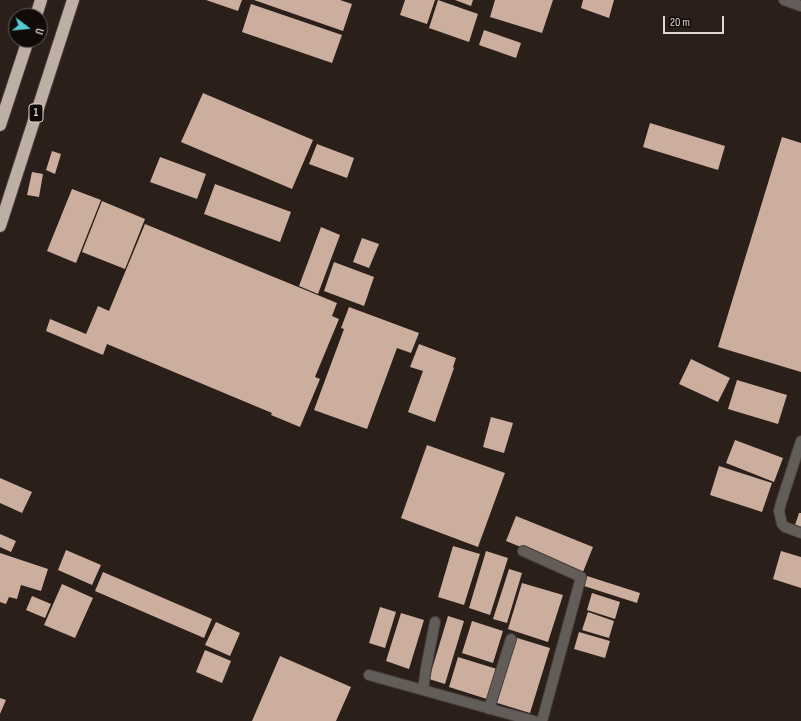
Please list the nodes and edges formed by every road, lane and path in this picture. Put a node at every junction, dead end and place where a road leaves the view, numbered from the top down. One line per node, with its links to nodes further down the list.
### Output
1 (73, 0): 6 (highway, 1)
2 (784, 0): 3 (street)
3 (801, 6)
4 (25, 48): 5 (highway)
5 (0, 125)
6 (0, 226)
7 (801, 441): 8 (street)
8 (801, 533)
9 (523, 551): 16 (street)
10 (435, 622): 13 (street)
11 (511, 639): 14 (street)
12 (369, 676): 13 (street)
13 (423, 690): 14 (street)
14 (489, 709): 15 (street)
15 (534, 721)
16 (542, 721)

